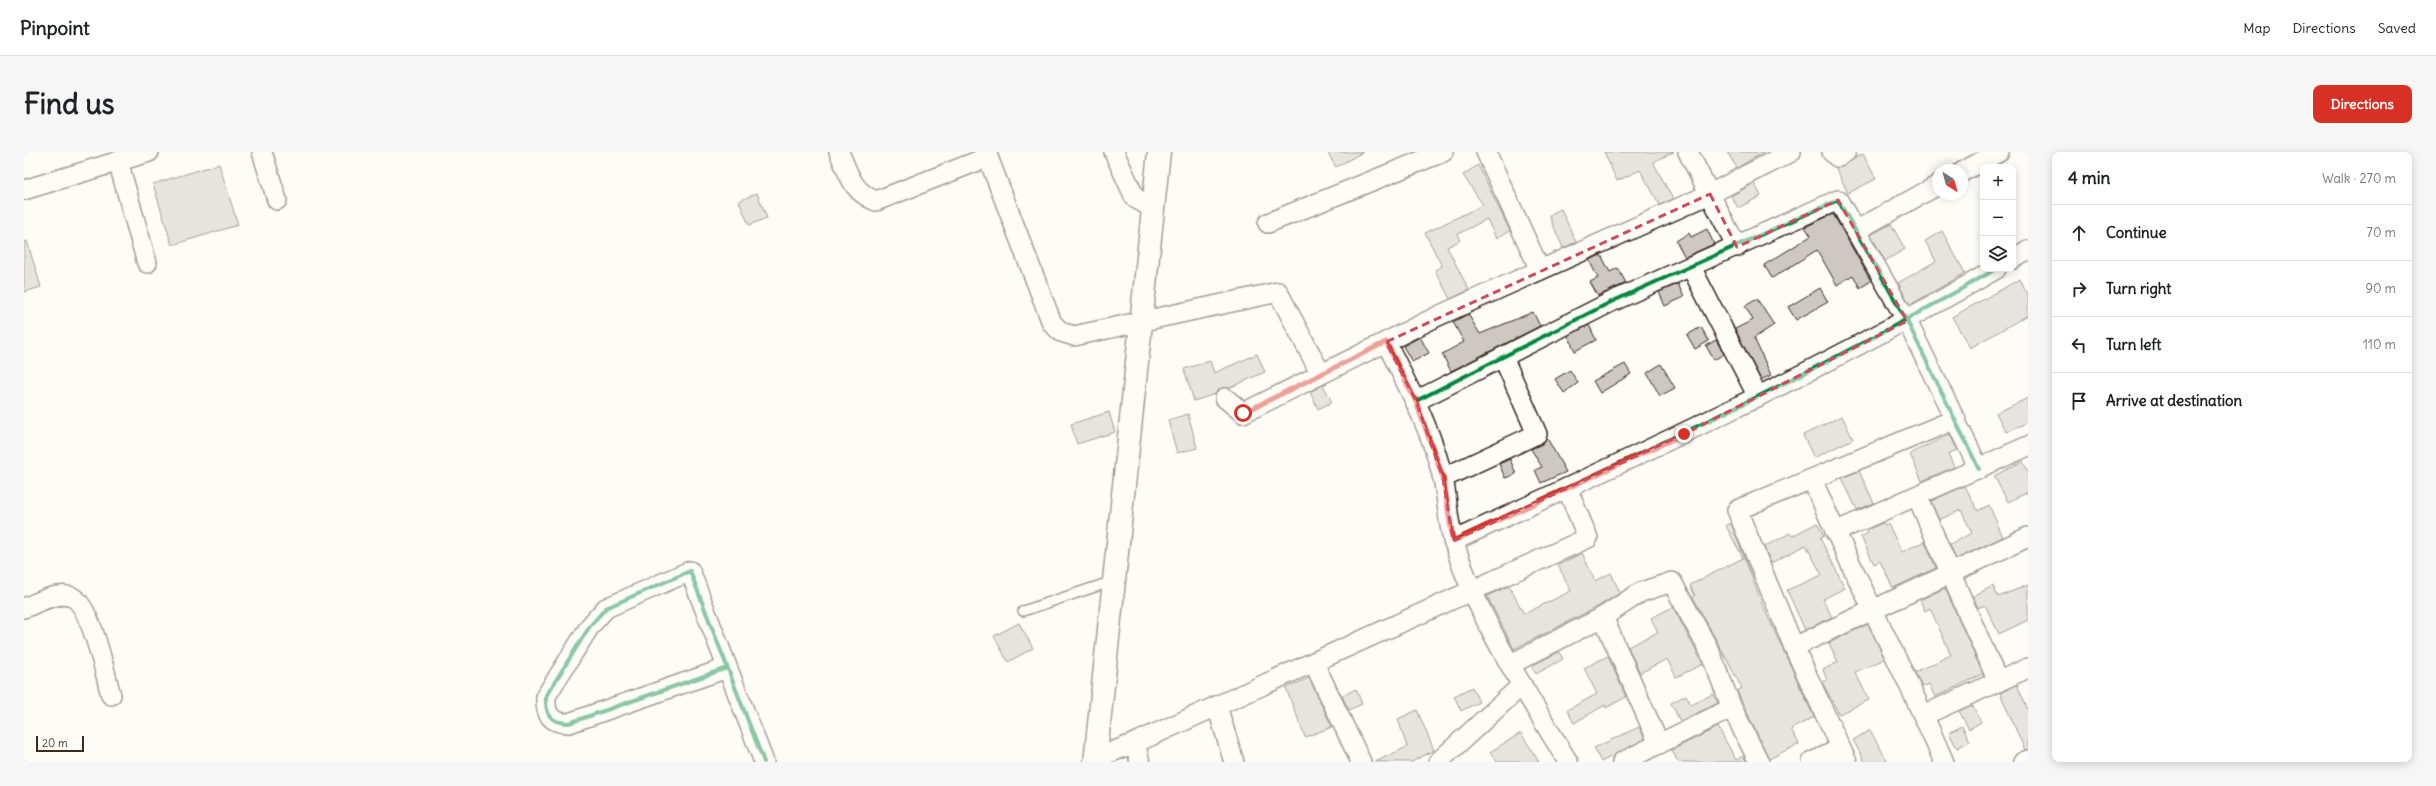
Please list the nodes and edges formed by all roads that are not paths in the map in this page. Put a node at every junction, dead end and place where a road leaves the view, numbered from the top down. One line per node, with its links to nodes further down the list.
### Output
1 (149, 152): 14 (street)
2 (262, 152): 19 (street)
3 (839, 152): 13 (street)
4 (1114, 152): 20 (street)
5 (1159, 152): 20 (main road)
6 (1443, 152): 21 (street)
7 (1486, 152): 28 (street)
8 (1688, 152): 18 (street)
9 (1791, 152): 18 (street)
10 (1832, 152): 11 (street)
11 (1846, 152)
12 (1999, 152): 15 (street)
13 (987, 154): 31 (street)
14 (118, 162): 17 (street); 26 (street)
15 (1968, 169)
16 (1932, 188): 22 (street)
17 (24, 190)
18 (1710, 194): 23 (street); 28 (street)
19 (277, 200)
20 (1152, 208): 31 (main road)
21 (1268, 223)
22 (1855, 231): 23 (street); 30 (street)
23 (1737, 247): 27 (street)
24 (2028, 250): 25 (street)
25 (2016, 257)
26 (147, 263)
27 (1691, 267): 33 (street); 35 (street)
28 (1540, 270): 32 (street)
29 (1991, 272): 30 (street)
30 (1907, 321): 35 (street); 38 (street)
31 (1142, 322): 34 (street); 49 (main road)
32 (1386, 342): 34 (street); 37 (street)
33 (1503, 357): 37 (street); 41 (street)
34 (1321, 374): 36 (street)
35 (1758, 397): 43 (street)
36 (1225, 398)
37 (1416, 402): 41 (street)
38 (1956, 419): 40 (street); 42 (street)
39 (2028, 446): 40 (street)
40 (1979, 469): 44 (street)
41 (1443, 478): 47 (street)
42 (1812, 479): 45 (street); 55 (street)
43 (1567, 488): 47 (street); 50 (street)
44 (1918, 496): 45 (street); 48 (street)
45 (1835, 532): 52 (street)
46 (2028, 537): 48 (street)
47 (1453, 541): 50 (street)
48 (1950, 573): 52 (street); 60 (street)
49 (1114, 580): 53 (lane); 69 (main road)
50 (1472, 592): 56 (street); 57 (street)
51 (24, 608): 62 (street)
52 (1872, 609): 55 (street); 65 (street)
53 (1023, 611)
54 (1604, 617): 57 (street); 64 (street); 67 (street)
55 (1794, 647): 68 (street)
56 (1314, 663): 63 (street); 74 (street)
57 (1511, 664): 61 (street)
58 (727, 668): 58 (street); 71 (street)
59 (2028, 668): 60 (street)
60 (1998, 682): 65 (street)
61 (1522, 685): 75 (street); 76 (street)
62 (111, 696)
63 (1217, 706): 66 (street); 73 (street)
64 (1732, 708): 67 (street); 78 (street)
65 (1924, 715): 80 (street)
66 (1135, 743): 69 (street); 72 (street)
67 (1658, 744): 77 (street)
68 (1843, 755): 79 (street)
69 (1096, 760)
70 (2028, 760): 81 (street)
71 (760, 761)
72 (1140, 762)
73 (1234, 762)
74 (1361, 762)
75 (1438, 762)
76 (1568, 762)
77 (1622, 762)
78 (1759, 762)
79 (1812, 762)
80 (1944, 762)
81 (2023, 762)

